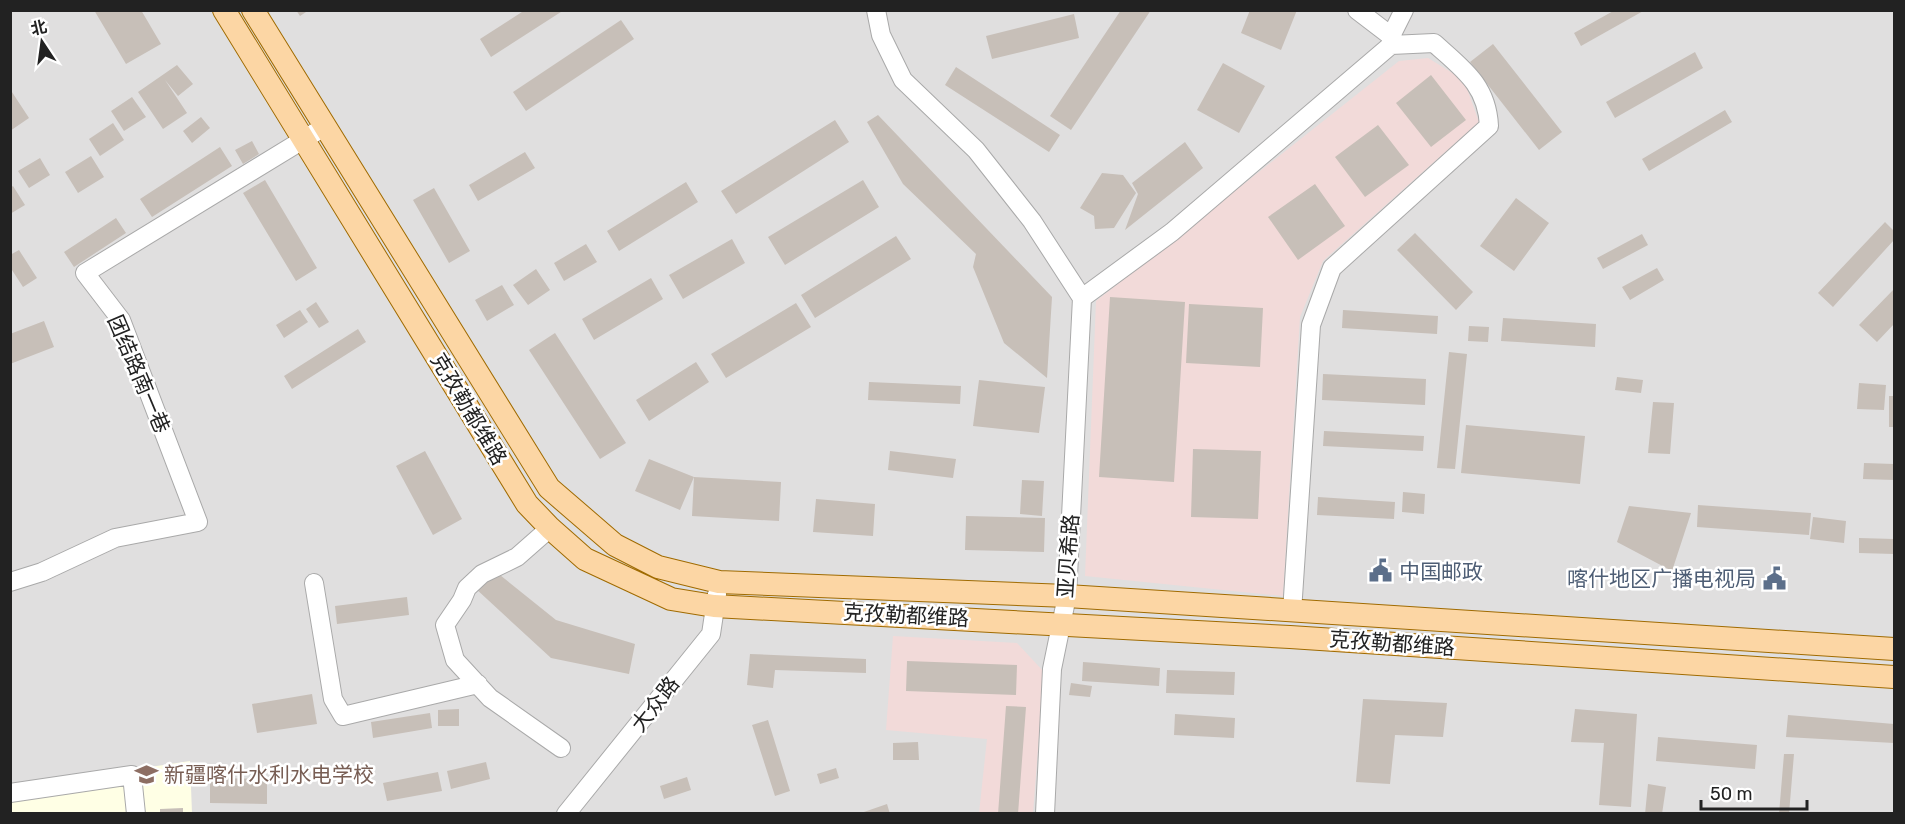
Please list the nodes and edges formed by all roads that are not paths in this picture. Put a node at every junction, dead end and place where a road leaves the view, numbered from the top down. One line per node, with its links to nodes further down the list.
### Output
1 (224, 10): 7 (main road, 克孜勒都维路)
2 (252, 10): 7 (main road, 克孜勒都维路)
3 (876, 10): 8 (street)
4 (1357, 10): 6 (street)
5 (1404, 10): 6 (street)
6 (1391, 41): 8 (street); 15 (street)
7 (314, 133): 9 (main road, 克孜勒都维路); 10 (street, 团结路南一巷); 11 (main road, 克孜勒都维路)
8 (1082, 298): 13 (street, 亚贝希路)
9 (550, 528): 14 (main road, 克孜勒都维路); 19 (street)
10 (10, 582)
11 (719, 582): 13 (main road, 克孜勒都维路); 14 (street, 大众路)
12 (314, 583): 19 (street)
13 (1067, 596): 15 (main road, 克孜勒都维路); 16 (street, 亚贝希路)
14 (714, 606): 16 (main road, 克孜勒都维路); 23 (street, 大众路)
15 (1292, 612): 17 (main road, 克孜勒都维路)
16 (1060, 624): 18 (main road, 克孜勒都维路); 24 (street, 亚贝希路)
17 (1894, 648)
18 (1894, 677)
19 (478, 684): 20 (street)
20 (561, 748)
21 (10, 793): 22 (street)
22 (136, 813)
23 (566, 813)
24 (1046, 813)

